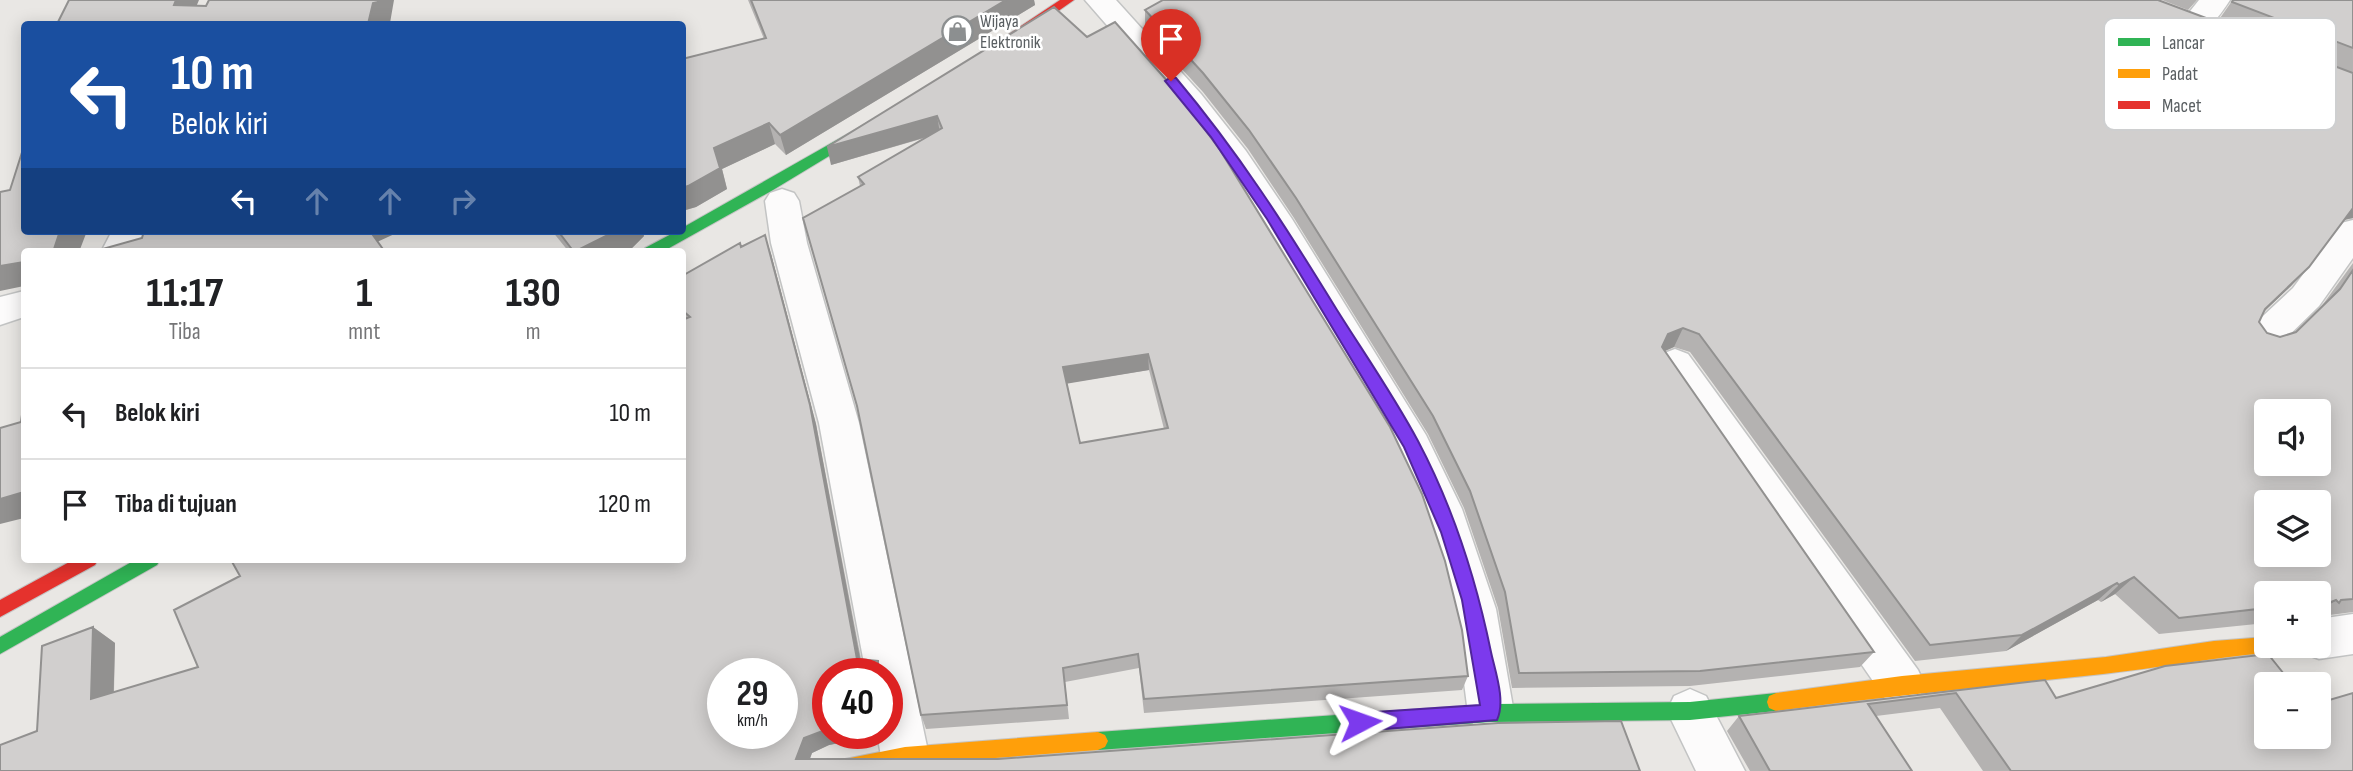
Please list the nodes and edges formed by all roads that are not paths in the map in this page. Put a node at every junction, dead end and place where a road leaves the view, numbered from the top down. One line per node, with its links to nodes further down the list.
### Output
1 (1069, 0): 6 (street)
2 (1098, 0): 5 (street); 26 (street)
3 (2215, 0): 4 (street)
4 (2200, 18)
5 (1054, 29)
6 (994, 49)
7 (882, 118): 9 (street)
8 (782, 201): 27 (street)
9 (686, 232)
10 (2353, 232): 15 (street)
11 (681, 235): 12 (street)
12 (657, 248)
13 (21, 305): 14 (street)
14 (0, 311)
15 (2263, 339)
16 (1675, 364): 24 (street)
17 (84, 563): 19 (street)
18 (146, 563): 22 (street)
19 (0, 609)
20 (2353, 634): 21 (street)
21 (2331, 637)
22 (0, 646)
23 (2254, 646): 24 (street)
24 (1902, 685): 25 (street)
25 (1690, 712): 26 (street); 29 (street)
26 (1491, 713): 27 (street)
27 (905, 756): 28 (street)
28 (830, 771)
29 (1721, 771)

